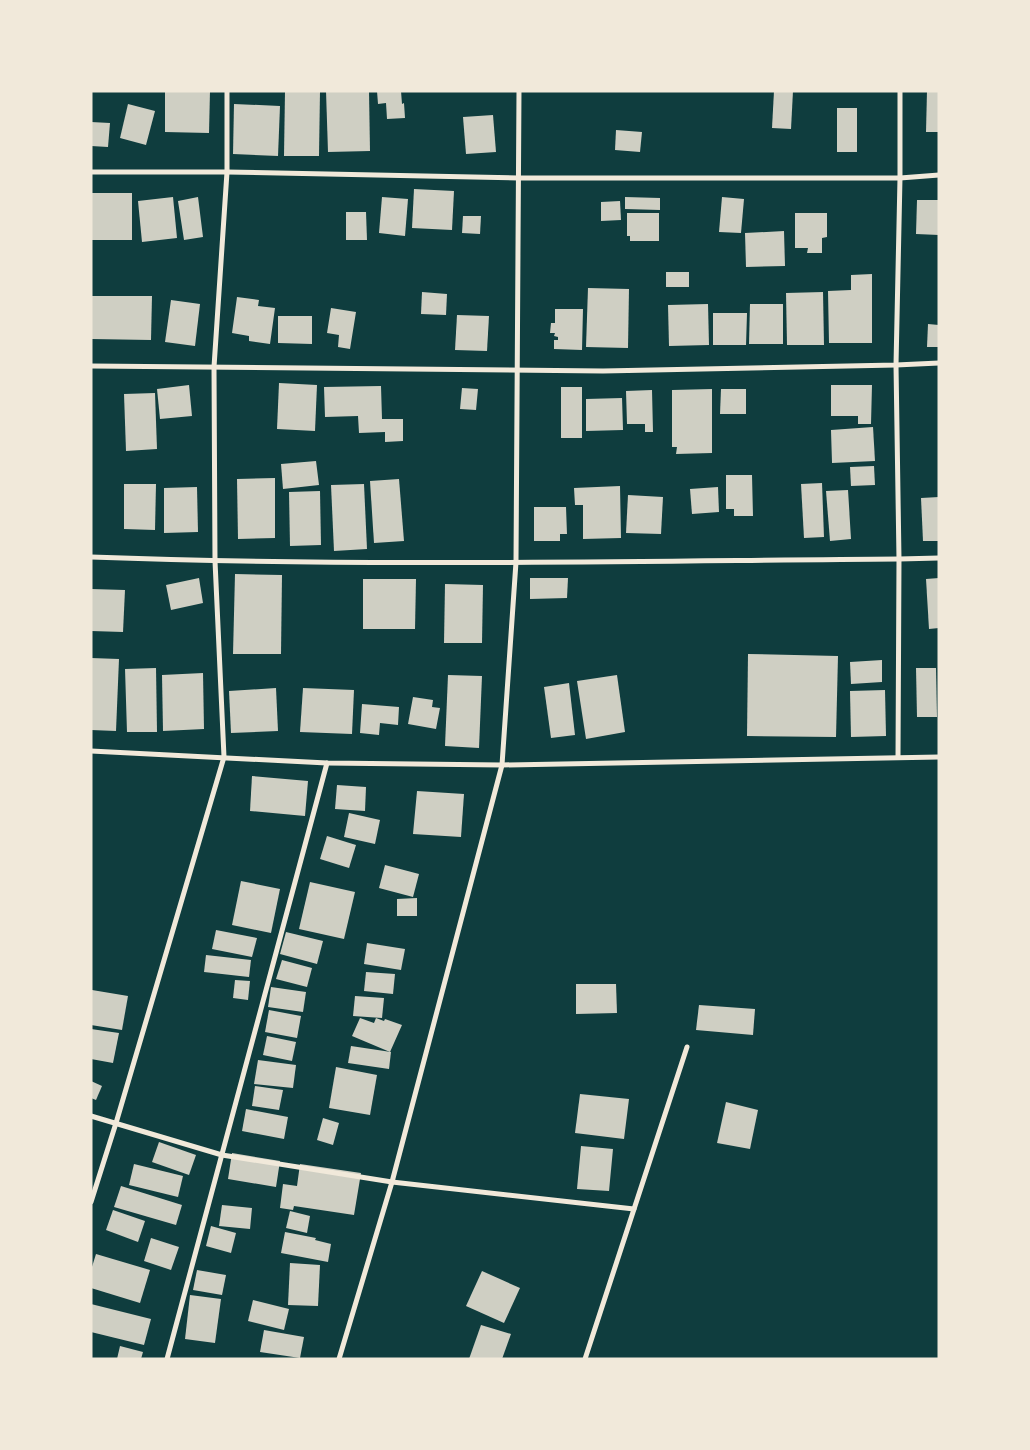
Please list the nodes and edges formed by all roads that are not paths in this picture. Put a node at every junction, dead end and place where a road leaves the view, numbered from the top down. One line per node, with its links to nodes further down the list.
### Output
1 (227, 91): 5 (street)
2 (519, 91): 7 (street)
3 (900, 91): 8 (street)
4 (91, 172): 5 (street)
5 (227, 172): 7 (street); 12 (street)
6 (939, 175): 8 (street)
7 (518, 178): 8 (street); 13 (street)
8 (900, 178): 10 (street)
9 (939, 363): 10 (street)
10 (896, 365): 13 (street); 16 (street)
11 (91, 366): 12 (street)
12 (214, 367): 13 (street); 17 (street)
13 (517, 371): 18 (street)
14 (91, 556): 17 (street)
15 (939, 558): 16 (street)
16 (899, 559): 18 (street); 21 (street)
17 (215, 561): 18 (street); 20 (street)
18 (516, 562): 24 (street)
19 (91, 751): 20 (street)
20 (224, 757): 23 (street); 27 (street)
21 (898, 757): 22 (street); 24 (street)
22 (939, 757)
23 (327, 763): 24 (street); 28 (street)
24 (502, 765): 29 (street)
25 (687, 1047): 31 (street)
26 (91, 1116): 27 (street)
27 (116, 1123): 28 (street); 30 (street)
28 (222, 1155): 29 (street); 32 (street)
29 (392, 1182): 31 (street); 33 (street)
30 (91, 1202)
31 (634, 1209): 34 (street)
32 (167, 1359)
33 (340, 1359)
34 (585, 1359)

